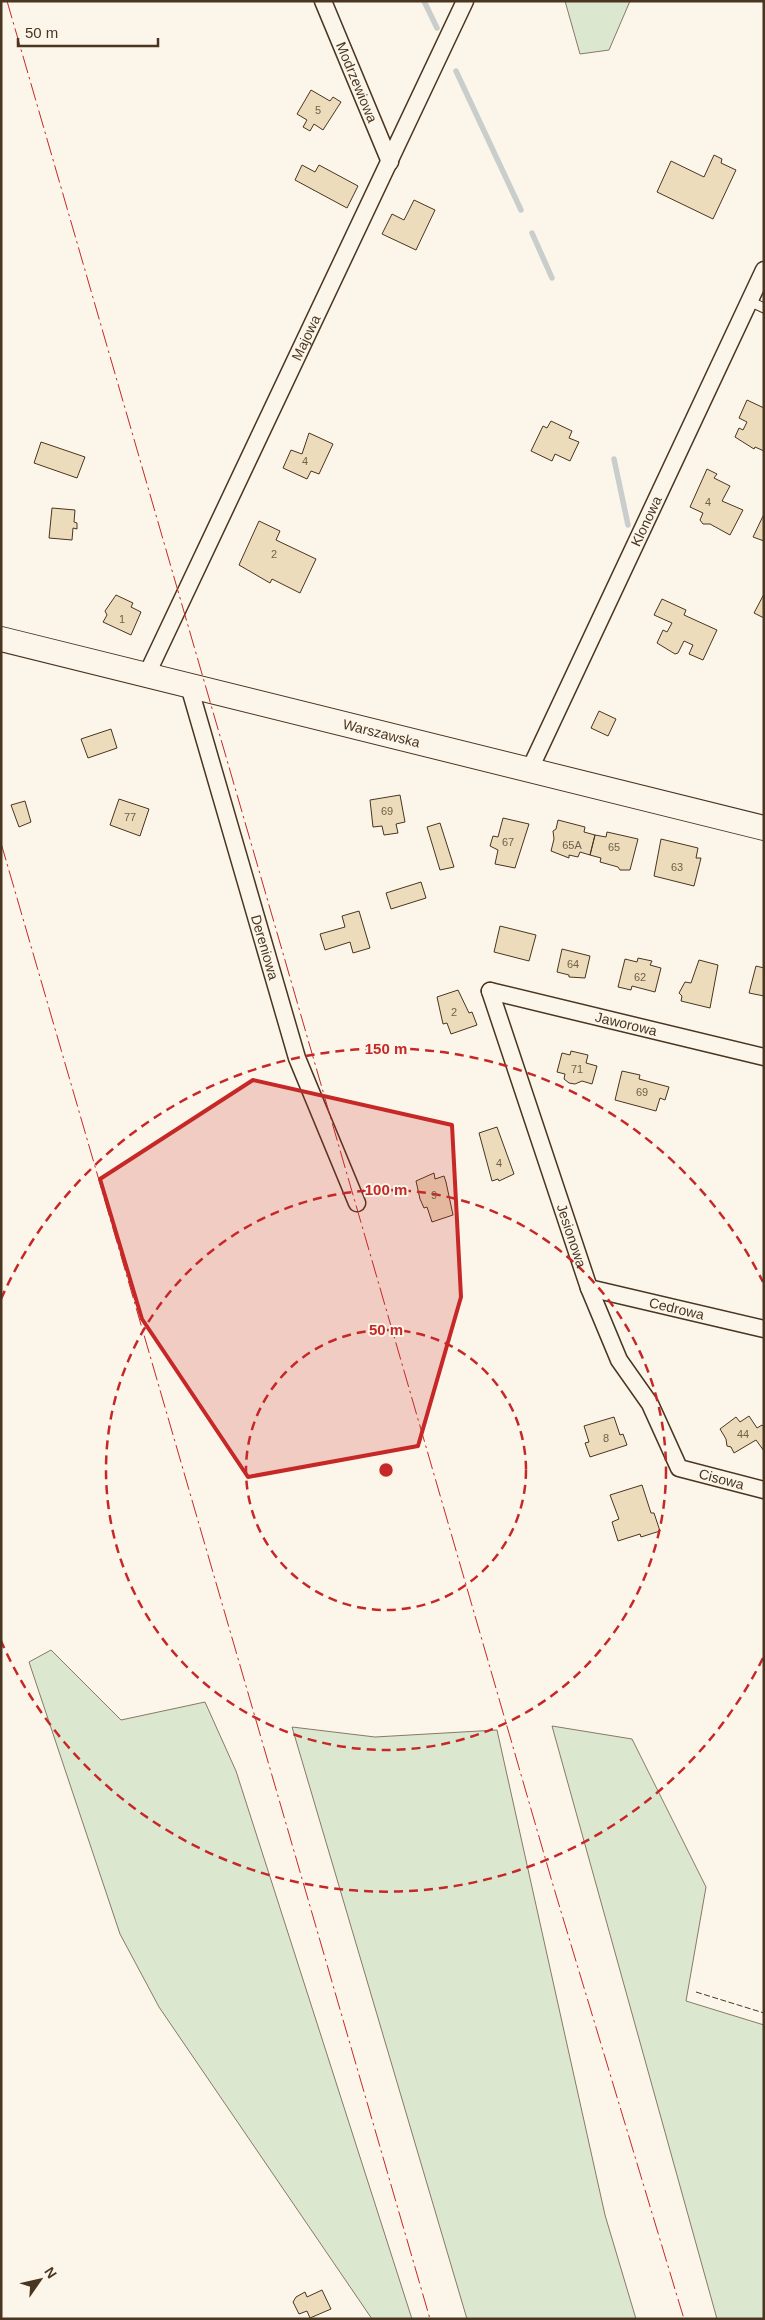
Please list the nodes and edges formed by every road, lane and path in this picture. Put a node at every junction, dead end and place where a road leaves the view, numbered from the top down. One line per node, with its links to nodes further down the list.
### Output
1 (323, 1): 3 (street, Modrzewiowa)
2 (465, 1): 3 (street, Majowa)
3 (390, 162): 7 (street, Majowa)
4 (764, 270): 5 (street, Klonowa)
5 (756, 305): 9 (street, Klonowa)
6 (1, 639): 7 (street, Warszawska)
7 (147, 674): 8 (street, Warszawska)
8 (189, 686): 9 (street, Warszawska); 13 (street, Dereniowa)
9 (529, 770): 10 (street, Warszawska)
10 (764, 828)
11 (490, 991): 12 (street, Jaworowa); 14 (street, Jesionowa)
12 (764, 1056)
13 (357, 1203)
14 (589, 1288): 15 (street, Cedrowa); 16 (street, Jesionowa)
15 (764, 1329)
16 (679, 1468): 17 (street, Cisowa)
17 (764, 1490)

